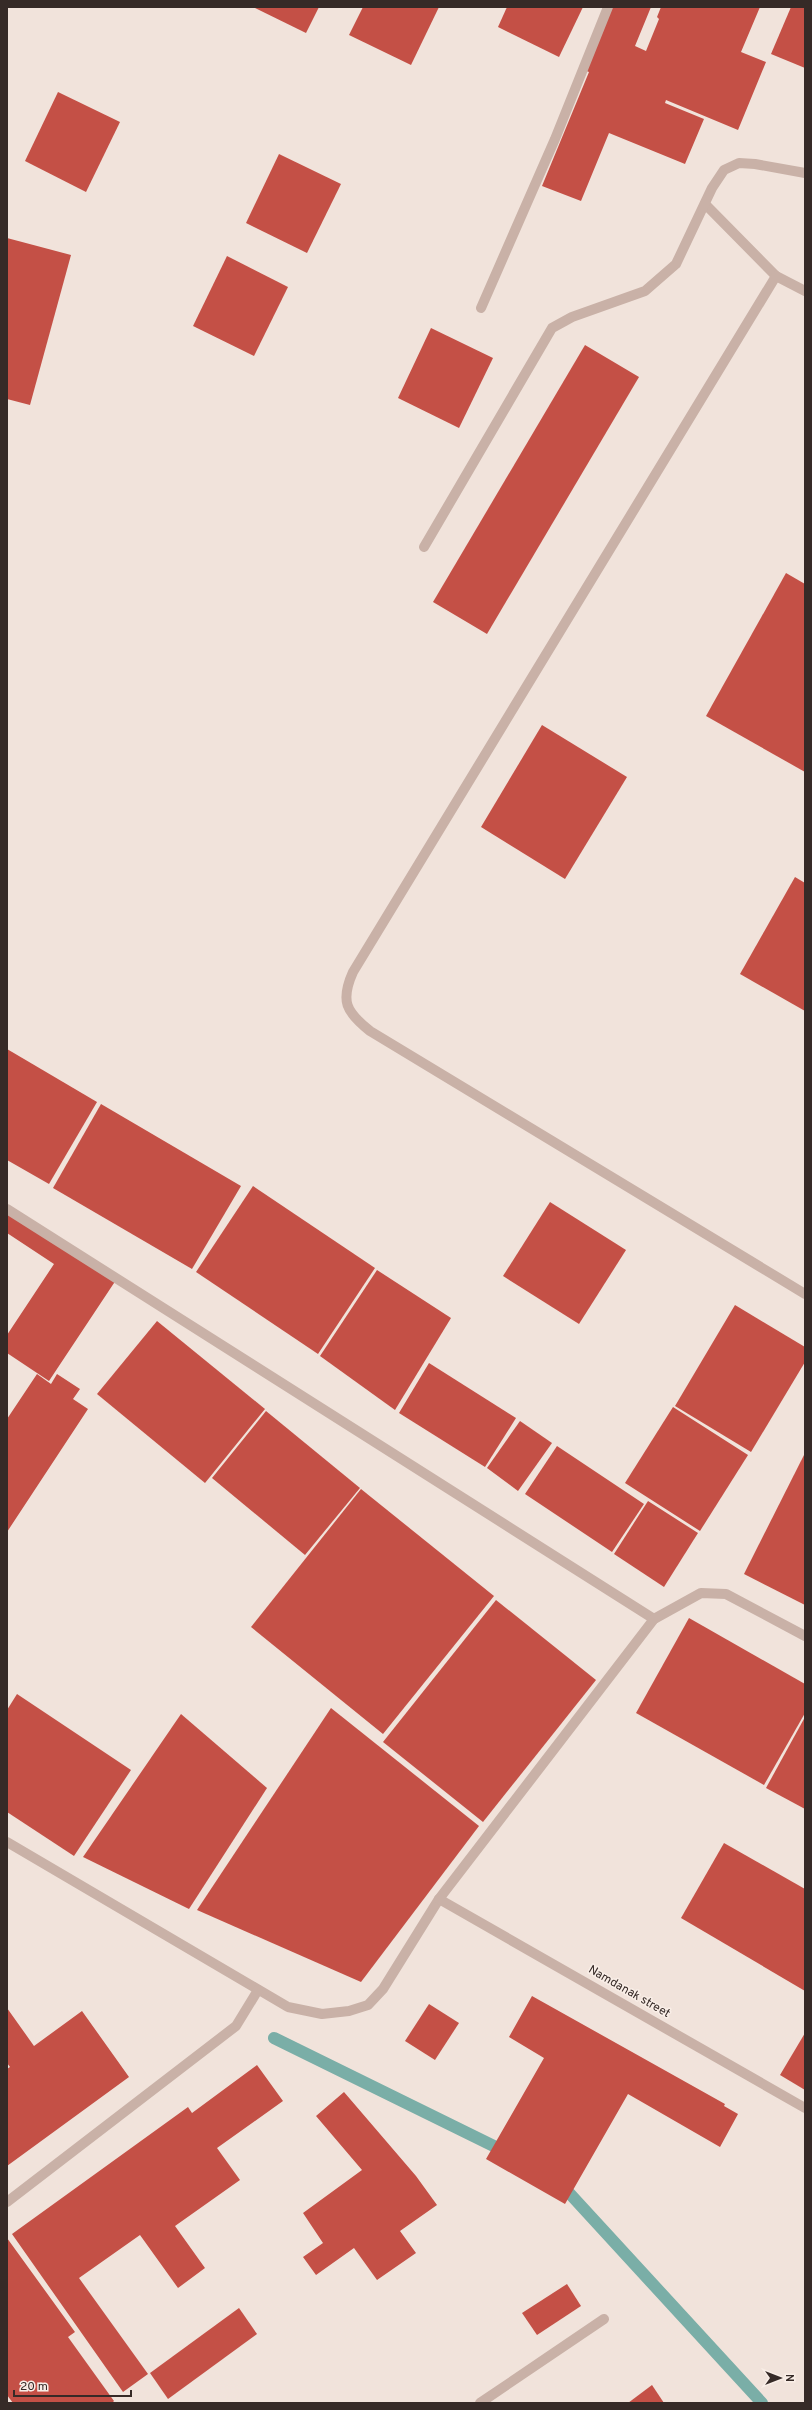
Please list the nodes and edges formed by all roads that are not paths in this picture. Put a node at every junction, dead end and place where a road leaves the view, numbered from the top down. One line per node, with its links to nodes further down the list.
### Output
1 (608, 7): 6 (street)
2 (805, 173): 3 (street)
3 (705, 204): 4 (street); 7 (street)
4 (776, 276): 5 (street); 9 (street)
5 (805, 291)
6 (481, 308)
7 (424, 547)
8 (7, 1209): 10 (street)
9 (805, 1294)
10 (654, 1619): 11 (street); 13 (street)
11 (805, 1636)
12 (7, 1842): 14 (street)
13 (439, 1899): 14 (street); 15 (street, Namdanak street)
14 (258, 1990): 16 (street)
15 (805, 2108)
16 (7, 2202)
17 (604, 2319): 18 (street)
18 (480, 2403)

